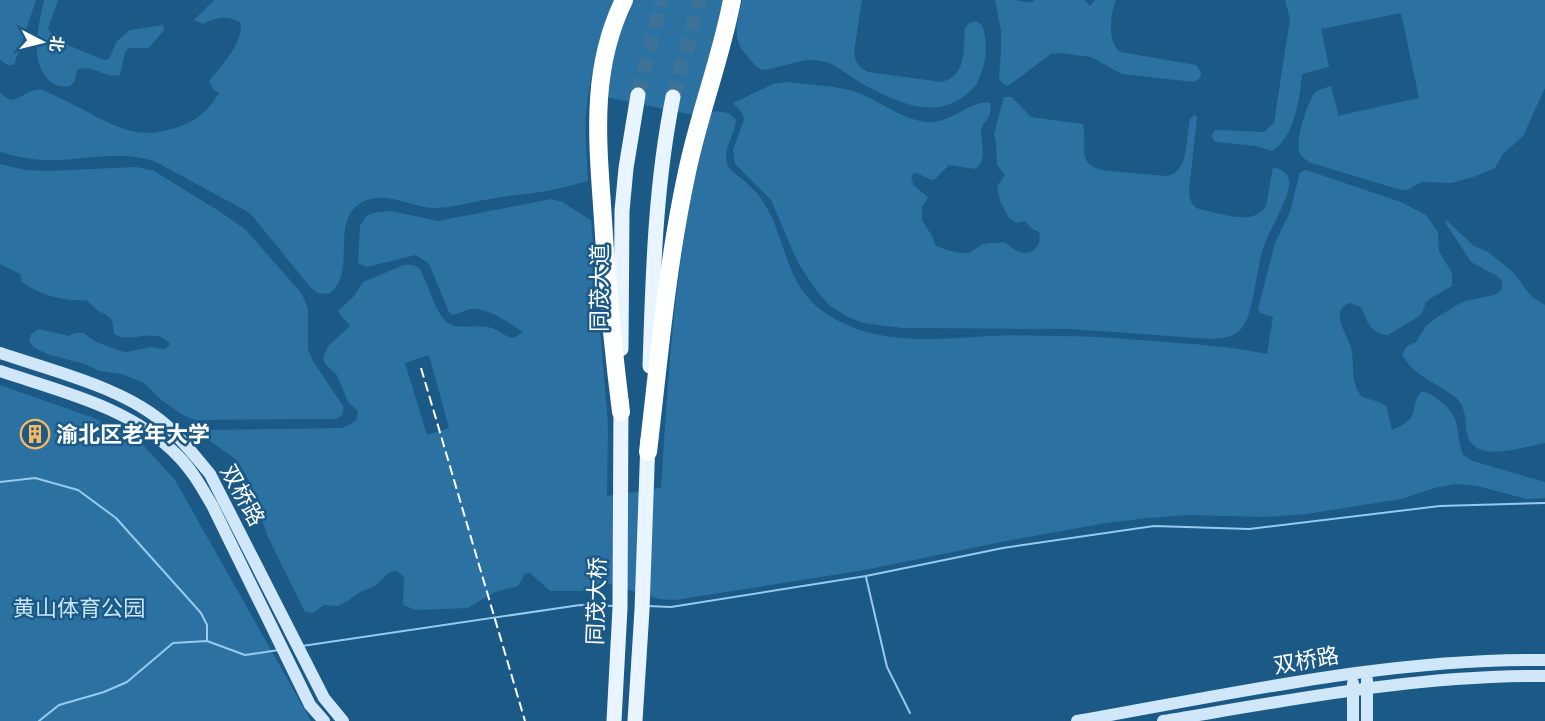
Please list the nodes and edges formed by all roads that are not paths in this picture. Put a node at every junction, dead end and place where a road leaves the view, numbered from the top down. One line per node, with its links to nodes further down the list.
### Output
1 (624, 0): 7 (highway)
2 (732, 0): 8 (highway)
3 (638, 95): 7 (main road, 同茂大道)
4 (673, 97): 8 (main road)
5 (0, 353): 18 (main road, 双桥路)
6 (0, 371): 17 (main road, 双桥路)
7 (621, 412): 9 (main road, 同茂大道)
8 (648, 452): 20 (main road, 同茂大桥)
9 (621, 483): 19 (main road, 同茂大桥)
10 (1545, 660): 11 (main road, 双桥路)
11 (1367, 671): 12 (main road, 双桥路); 14 (main road)
12 (1352, 673): 15 (main road); 21 (main road, 双桥路)
13 (1545, 676): 14 (main road, 双桥路)
14 (1367, 687): 15 (main road, 双桥路); 24 (main road)
15 (1353, 689): 16 (main road, 双桥路); 23 (main road)
16 (1206, 717): 22 (main road, 双桥路)
17 (324, 721)
18 (343, 721)
19 (614, 721)
20 (635, 721)
21 (1077, 721)
22 (1163, 721)
23 (1353, 721)
24 (1367, 721)

